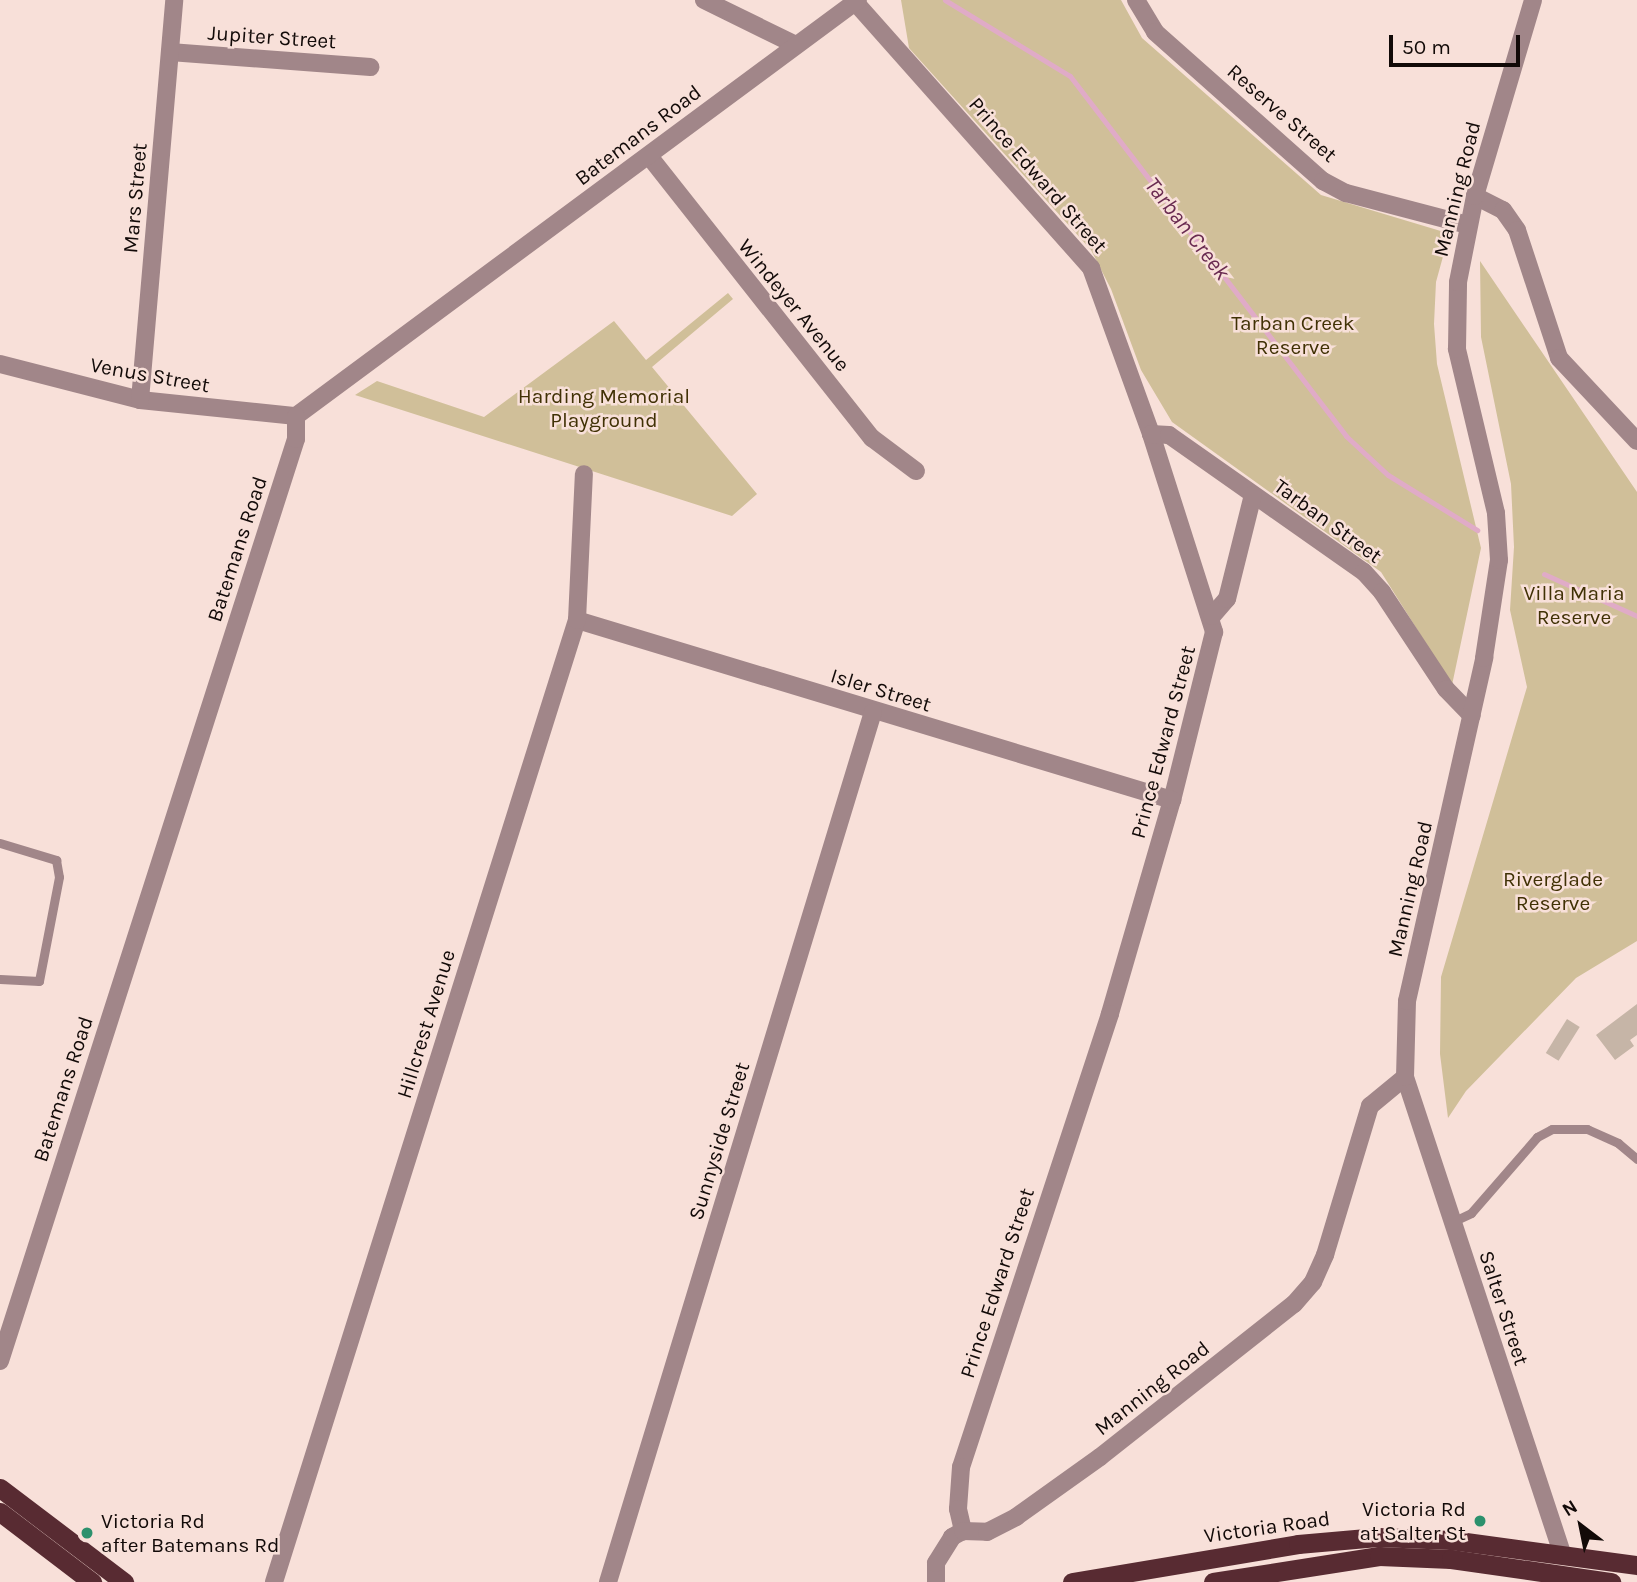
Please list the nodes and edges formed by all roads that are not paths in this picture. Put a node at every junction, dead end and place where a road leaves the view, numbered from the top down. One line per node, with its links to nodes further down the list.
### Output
1 (174, 0): 7 (street, Mars Street)
2 (704, 0): 6 (street)
3 (1136, 0): 11 (street, Reserve Street)
4 (1533, 0): 10 (street, Manning Road)
5 (856, 1): 6 (street, Batemans Road); 15 (street, Prince Edward Street)
6 (796, 45): 9 (street, Batemans Road)
7 (170, 52): 8 (street, Jupiter Street); 13 (street, Mars Street)
8 (370, 67)
9 (649, 156): 14 (street, Batemans Road); 17 (street, Windeyer Avenue)
10 (1475, 196): 11 (street, Manning Road); 16 (street)
11 (1468, 225): 23 (street, Manning Road)
12 (0, 364): 13 (street, Venus Street)
13 (140, 400): 14 (street, Venus Street)
14 (296, 416): 30 (street, Batemans Road)
15 (1151, 434): 19 (street, Tarban Street); 20 (street, Prince Edward Street)
16 (1637, 441)
17 (916, 471)
18 (584, 474): 21 (street, Hillcrest Avenue)
19 (1254, 495): 20 (street); 23 (street, Tarban Street)
20 (1212, 616): 24 (street, Prince Edward Street)
21 (577, 620): 22 (street, Isler Street); 38 (street, Hillcrest Avenue)
22 (873, 712): 24 (street, Isler Street); 39 (street, Sunnyside Street)
23 (1472, 716): 27 (street, Manning Road)
24 (1172, 800): 33 (street, Prince Edward Street)
25 (0, 843): 26 (lane)
26 (0, 979)
27 (1405, 1077): 29 (street, Salter Street); 33 (street, Manning Road)
28 (1637, 1159): 29 (lane)
29 (1452, 1222): 34 (street, Salter Street)
30 (0, 1361)
31 (0, 1488): 37 (highway)
32 (0, 1512): 36 (highway)
33 (963, 1531): 40 (street)
34 (1562, 1553): 35 (highway, Victoria Road); 41 (highway, Victoria Road)
35 (1637, 1565)
36 (92, 1582)
37 (124, 1582)
38 (274, 1582)
39 (608, 1582)
40 (936, 1582)
41 (1072, 1582)
42 (1213, 1582): 43 (highway, Victoria Road)
43 (1611, 1582)

